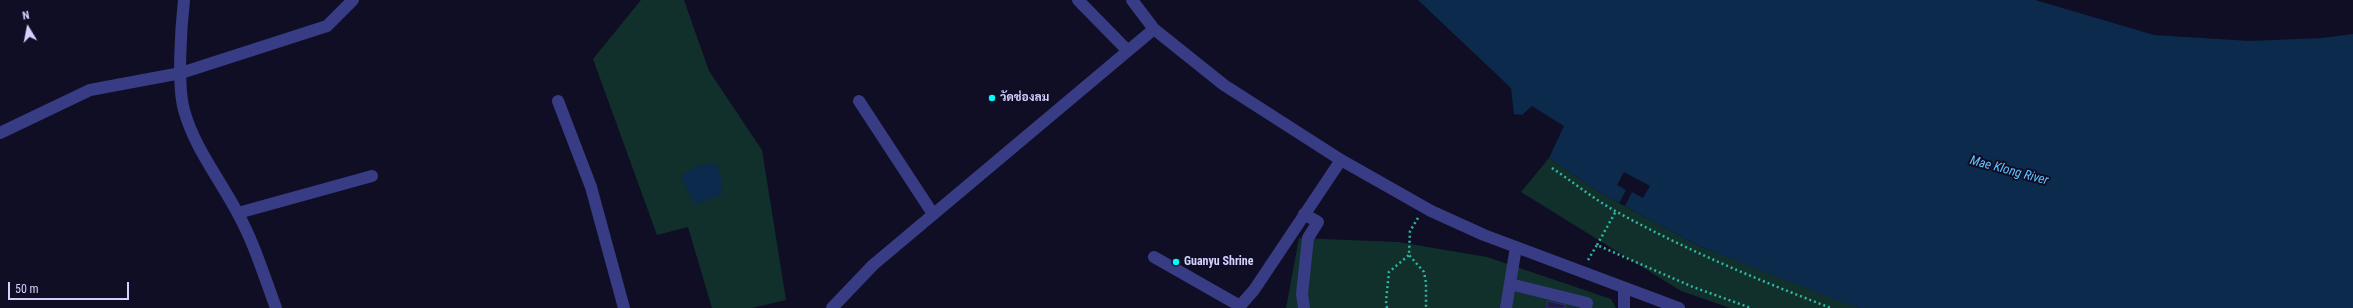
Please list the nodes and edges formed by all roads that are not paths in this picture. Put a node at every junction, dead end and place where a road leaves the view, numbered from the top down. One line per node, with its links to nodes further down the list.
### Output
1 (184, 0): 7 (street)
2 (353, 0): 7 (street)
3 (1078, 0): 6 (street)
4 (1132, 0): 5 (street)
5 (1154, 29): 6 (street); 11 (street)
6 (1128, 51): 14 (street)
7 (181, 73): 10 (street); 13 (street)
8 (860, 101): 14 (street)
9 (558, 102): 21 (street)
10 (0, 133)
11 (1341, 160): 15 (street); 16 (street)
12 (372, 176): 13 (street)
13 (238, 213): 20 (street)
14 (933, 214): 22 (street)
15 (1304, 214): 17 (street); 23 (street)
16 (1516, 247): 18 (street); 19 (street)
17 (1154, 257)
18 (1510, 284): 24 (street); 25 (street)
19 (1624, 288): 26 (street); 27 (street)
20 (276, 308)
21 (624, 308)
22 (832, 308)
23 (1304, 308)
24 (1506, 308)
25 (1586, 308)
26 (1624, 308)
27 (1680, 308)

